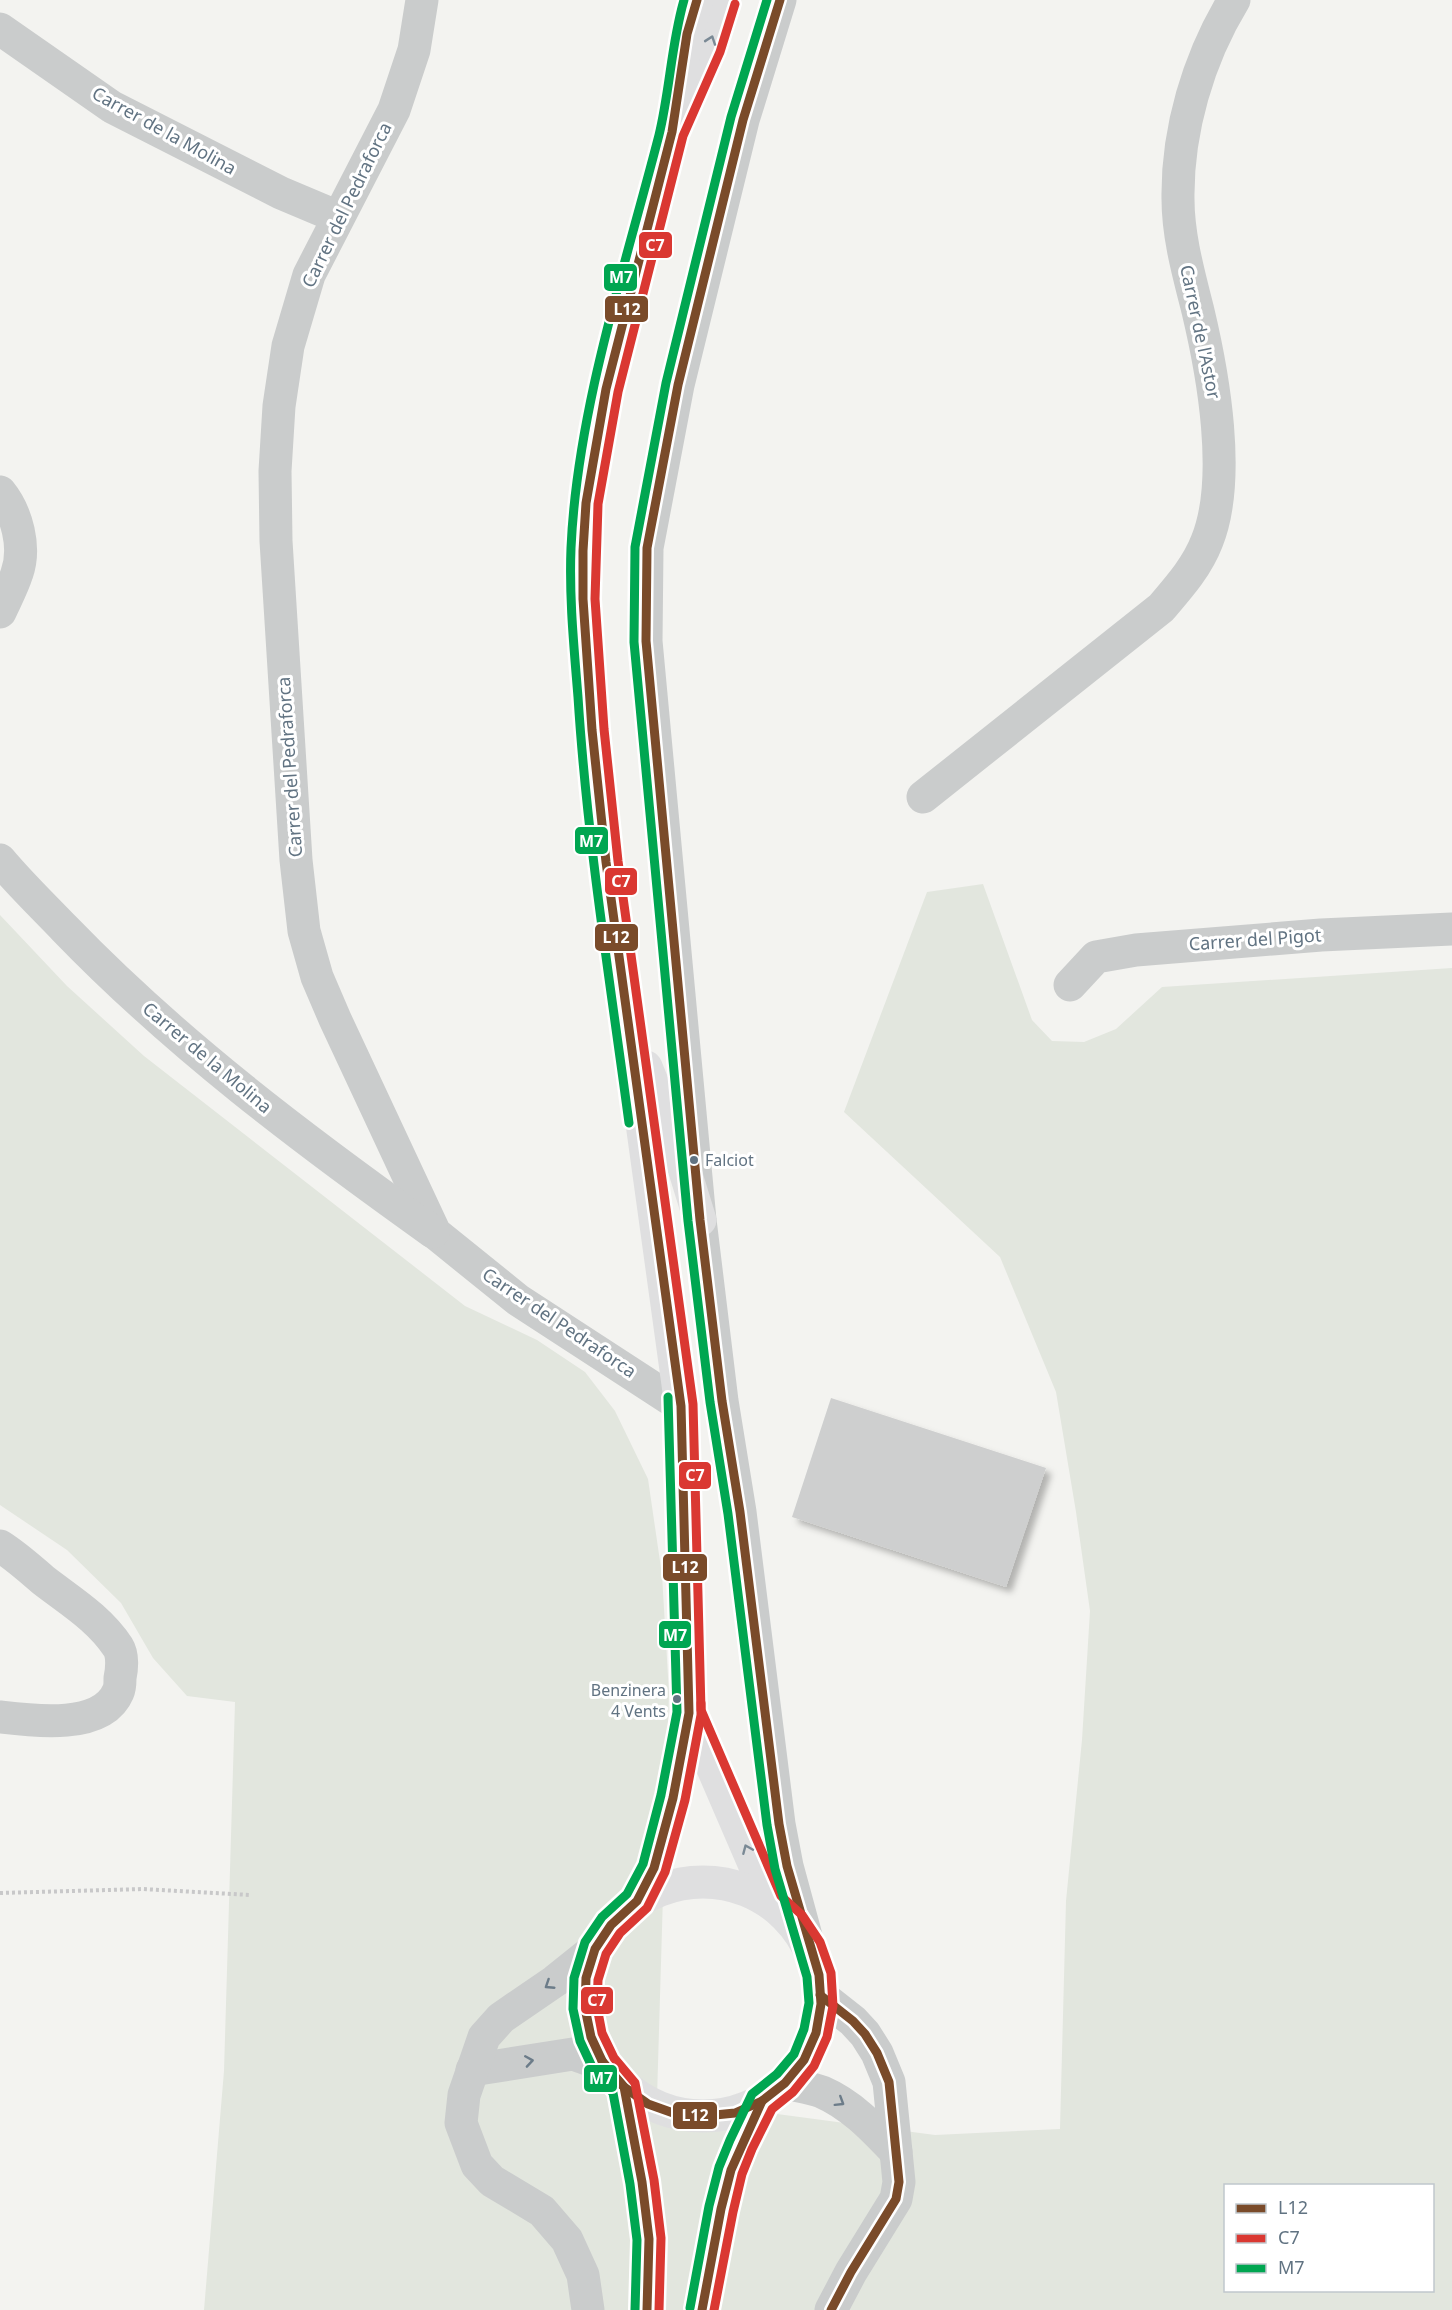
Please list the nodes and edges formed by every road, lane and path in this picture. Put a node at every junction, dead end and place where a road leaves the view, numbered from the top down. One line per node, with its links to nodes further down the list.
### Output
1 (422, 0): 8 (street, Carrer del Pedraforca)
2 (697, 0): 7 (main road)
3 (724, 0): 7 (main road, one-way to 3)
4 (780, 0): 16 (street)
5 (1234, 0): 11 (street, Carrer de l'Astor)
6 (0, 29): 8 (street, Carrer de la Molina)
7 (672, 132): 15 (main road)
8 (338, 217): 17 (street, Carrer del Pedraforca)
9 (0, 492): 10 (street)
10 (0, 612)
11 (924, 797)
12 (0, 860): 17 (street, Carrer de la Molina)
13 (1452, 929): 14 (street, Carrer del Pigot)
14 (1070, 985)
15 (628, 1023): 16 (main road); 18 (main road)
16 (700, 1220): 26 (street)
17 (435, 1233): 18 (street, Carrer del Pedraforca)
18 (681, 1406): 20 (main road)
19 (0, 1546): 21 (street)
20 (689, 1713): 24 (main road); 25 (main road, one-way to 20)
21 (0, 1718)
22 (0, 1893): 23 (path)
23 (250, 1894)
24 (637, 1901): 25 (main road); 27 (main road)
25 (771, 1903): 26 (main road)
26 (809, 1947): 28 (main road)
27 (595, 1949): 29 (street, one-way to 29); 30 (main road)
28 (820, 1995): 31 (main road); 32 (street)
29 (472, 2070): 30 (street, one-way to 30); 33 (street)
30 (614, 2076): 31 (main road); 34 (main road)
31 (773, 2092): 32 (street, one-way to 32); 35 (main road)
32 (896, 2152): 36 (street)
33 (588, 2310)
34 (647, 2310)
35 (702, 2310)
36 (831, 2310)

